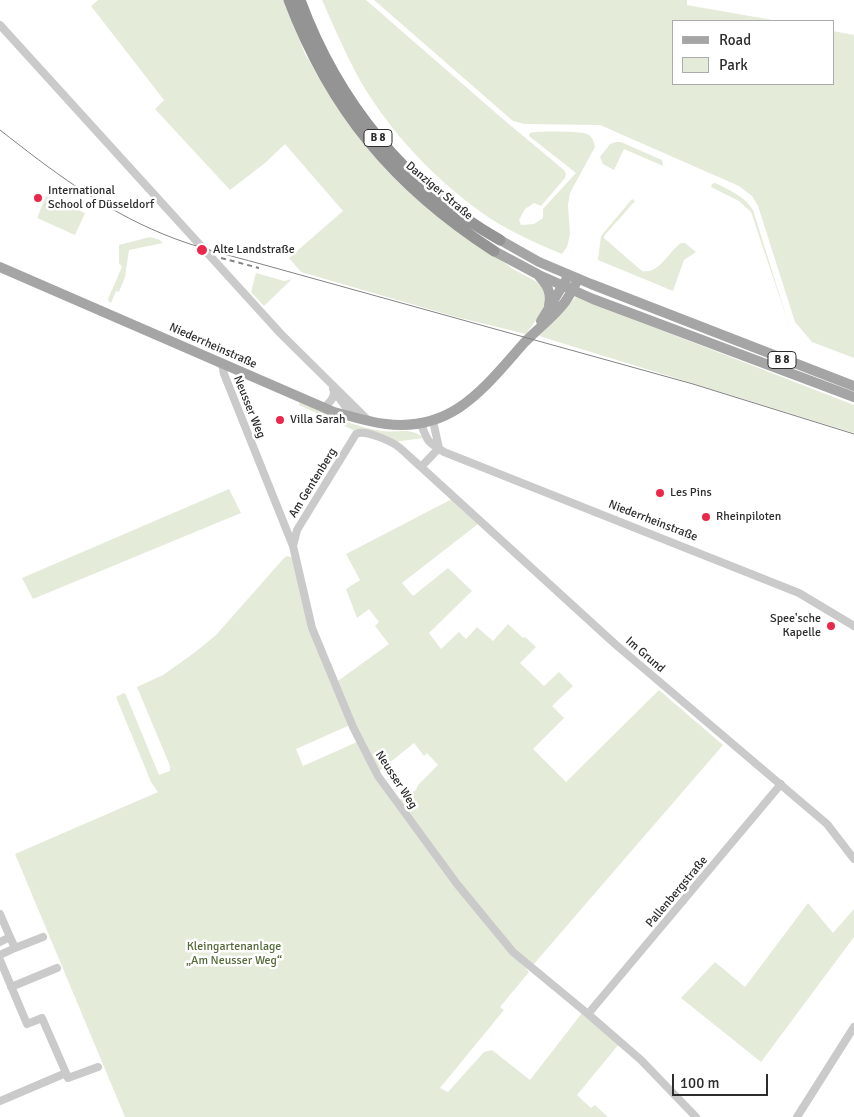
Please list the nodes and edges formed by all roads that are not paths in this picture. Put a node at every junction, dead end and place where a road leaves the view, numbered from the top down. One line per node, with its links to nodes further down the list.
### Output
1 (289, 0): 4 (highway, Danziger Straße / B 8)
2 (300, 0): 4 (highway, Danziger Straße / B 8)
3 (0, 25): 12 (street)
4 (497, 246): 6 (main road, Danziger Straße / B 8); 7 (main road, Danziger Straße / B 8)
5 (0, 267): 11 (main road, Niederrheinstraße)
6 (539, 275): 8 (main road, Danziger Straße / B 8); 9 (main road)
7 (573, 277): 8 (main road); 13 (main road, Danziger Straße / B 8)
8 (568, 288): 9 (main road); 10 (main road); 15 (main road, Danziger Straße / B 8)
9 (548, 308): 10 (main road)
10 (534, 332): 19 (main road)
11 (222, 364): 16 (main road, Niederrheinstraße); 23 (street, Neusser Weg)
12 (330, 382): 14 (street); 18 (street)
13 (854, 386)
14 (334, 392): 16 (street); 17 (street)
15 (854, 397)
16 (324, 407): 17 (main road, Niederrheinstraße)
17 (352, 416): 18 (main road, Niederrheinstraße)
18 (369, 421): 20 (main road, Niederrheinstraße)
19 (433, 421): 20 (main road, Niederrheinstraße); 21 (street)
20 (421, 424): 21 (street, Niederrheinstraße)
21 (439, 448): 22 (street); 24 (street, Niederrheinstraße)
22 (421, 467): 23 (street, Am Gentenberg); 25 (street, Im Grund)
23 (293, 546): 36 (street, Neusser Weg)
24 (854, 626)
25 (781, 784): 26 (street, Im Grund); 36 (street, Pallenbergstraße)
26 (854, 859)
27 (0, 914): 28 (street)
28 (10, 937): 30 (street); 31 (street)
29 (43, 937): 31 (street)
30 (0, 942)
31 (15, 948): 32 (street)
32 (0, 955)
33 (0, 960): 35 (street)
34 (57, 968): 35 (street)
35 (12, 987): 39 (street)
36 (588, 1014): 41 (street, Neusser Weg)
37 (854, 1027): 42 (street)
38 (98, 1067): 39 (street)
39 (66, 1073): 40 (street)
40 (0, 1102)
41 (696, 1117)
42 (797, 1117)

